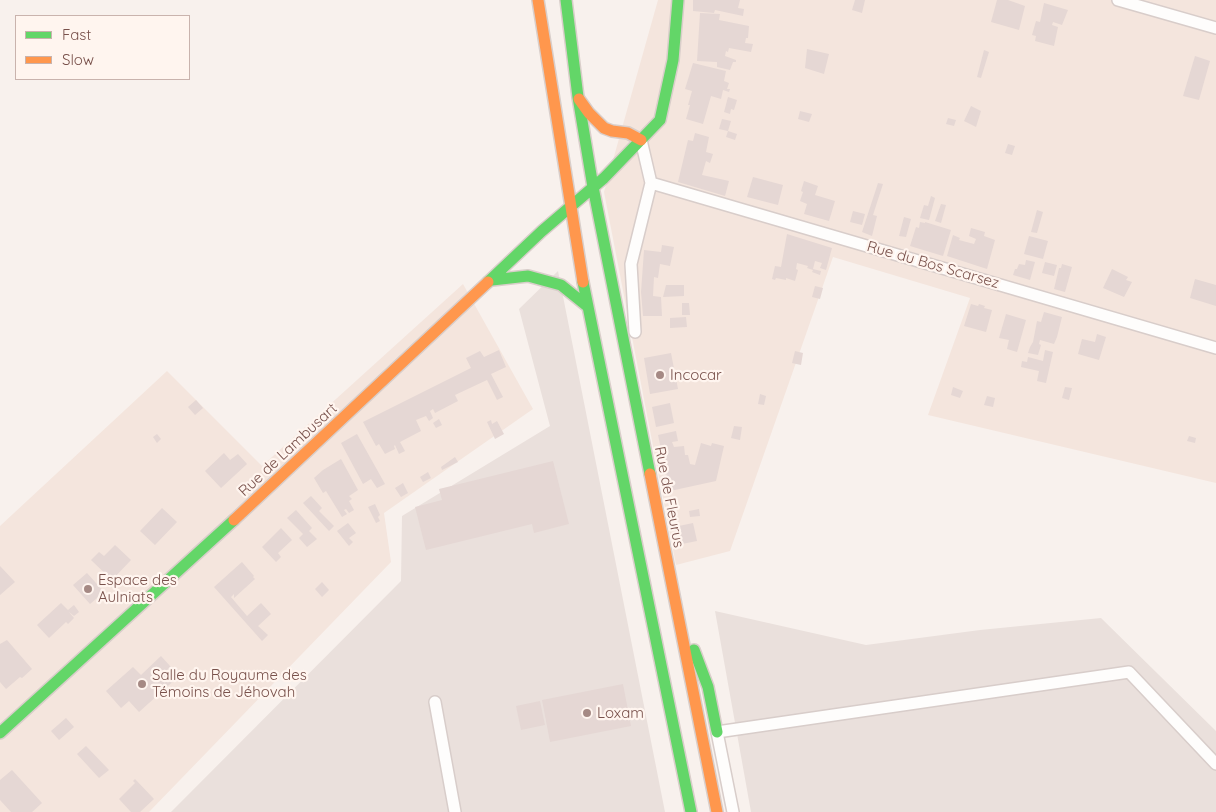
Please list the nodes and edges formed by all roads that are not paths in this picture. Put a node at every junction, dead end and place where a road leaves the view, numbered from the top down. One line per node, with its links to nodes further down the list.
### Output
1 (538, 0): 10 (main road)
2 (566, 0): 6 (main road, Rue de Fleurus)
3 (678, 0): 7 (main road, Rue de Lambusart)
4 (1118, 0): 5 (street)
5 (1216, 28)
6 (578, 97): 7 (main road); 9 (main road, Rue de Fleurus)
7 (641, 140): 8 (street); 9 (main road, Rue de Lambusart)
8 (651, 183): 13 (street); 14 (street, Rue du Bos Scarsez)
9 (593, 187): 10 (main road, Rue de Lambusart); 15 (main road, Rue de Fleurus)
10 (570, 206): 11 (main road, Rue de Lambusart); 12 (main road)
11 (492, 280): 12 (main road); 18 (main road, Rue de Lambusart)
12 (588, 306): 21 (main road)
13 (635, 332)
14 (1216, 348)
15 (681, 634): 17 (main road); 22 (main road, Rue de Fleurus)
16 (435, 702): 20 (street)
17 (717, 732): 19 (street); 23 (street)
18 (0, 734)
19 (1216, 764)
20 (454, 812)
21 (691, 812)
22 (717, 812)
23 (733, 812)

